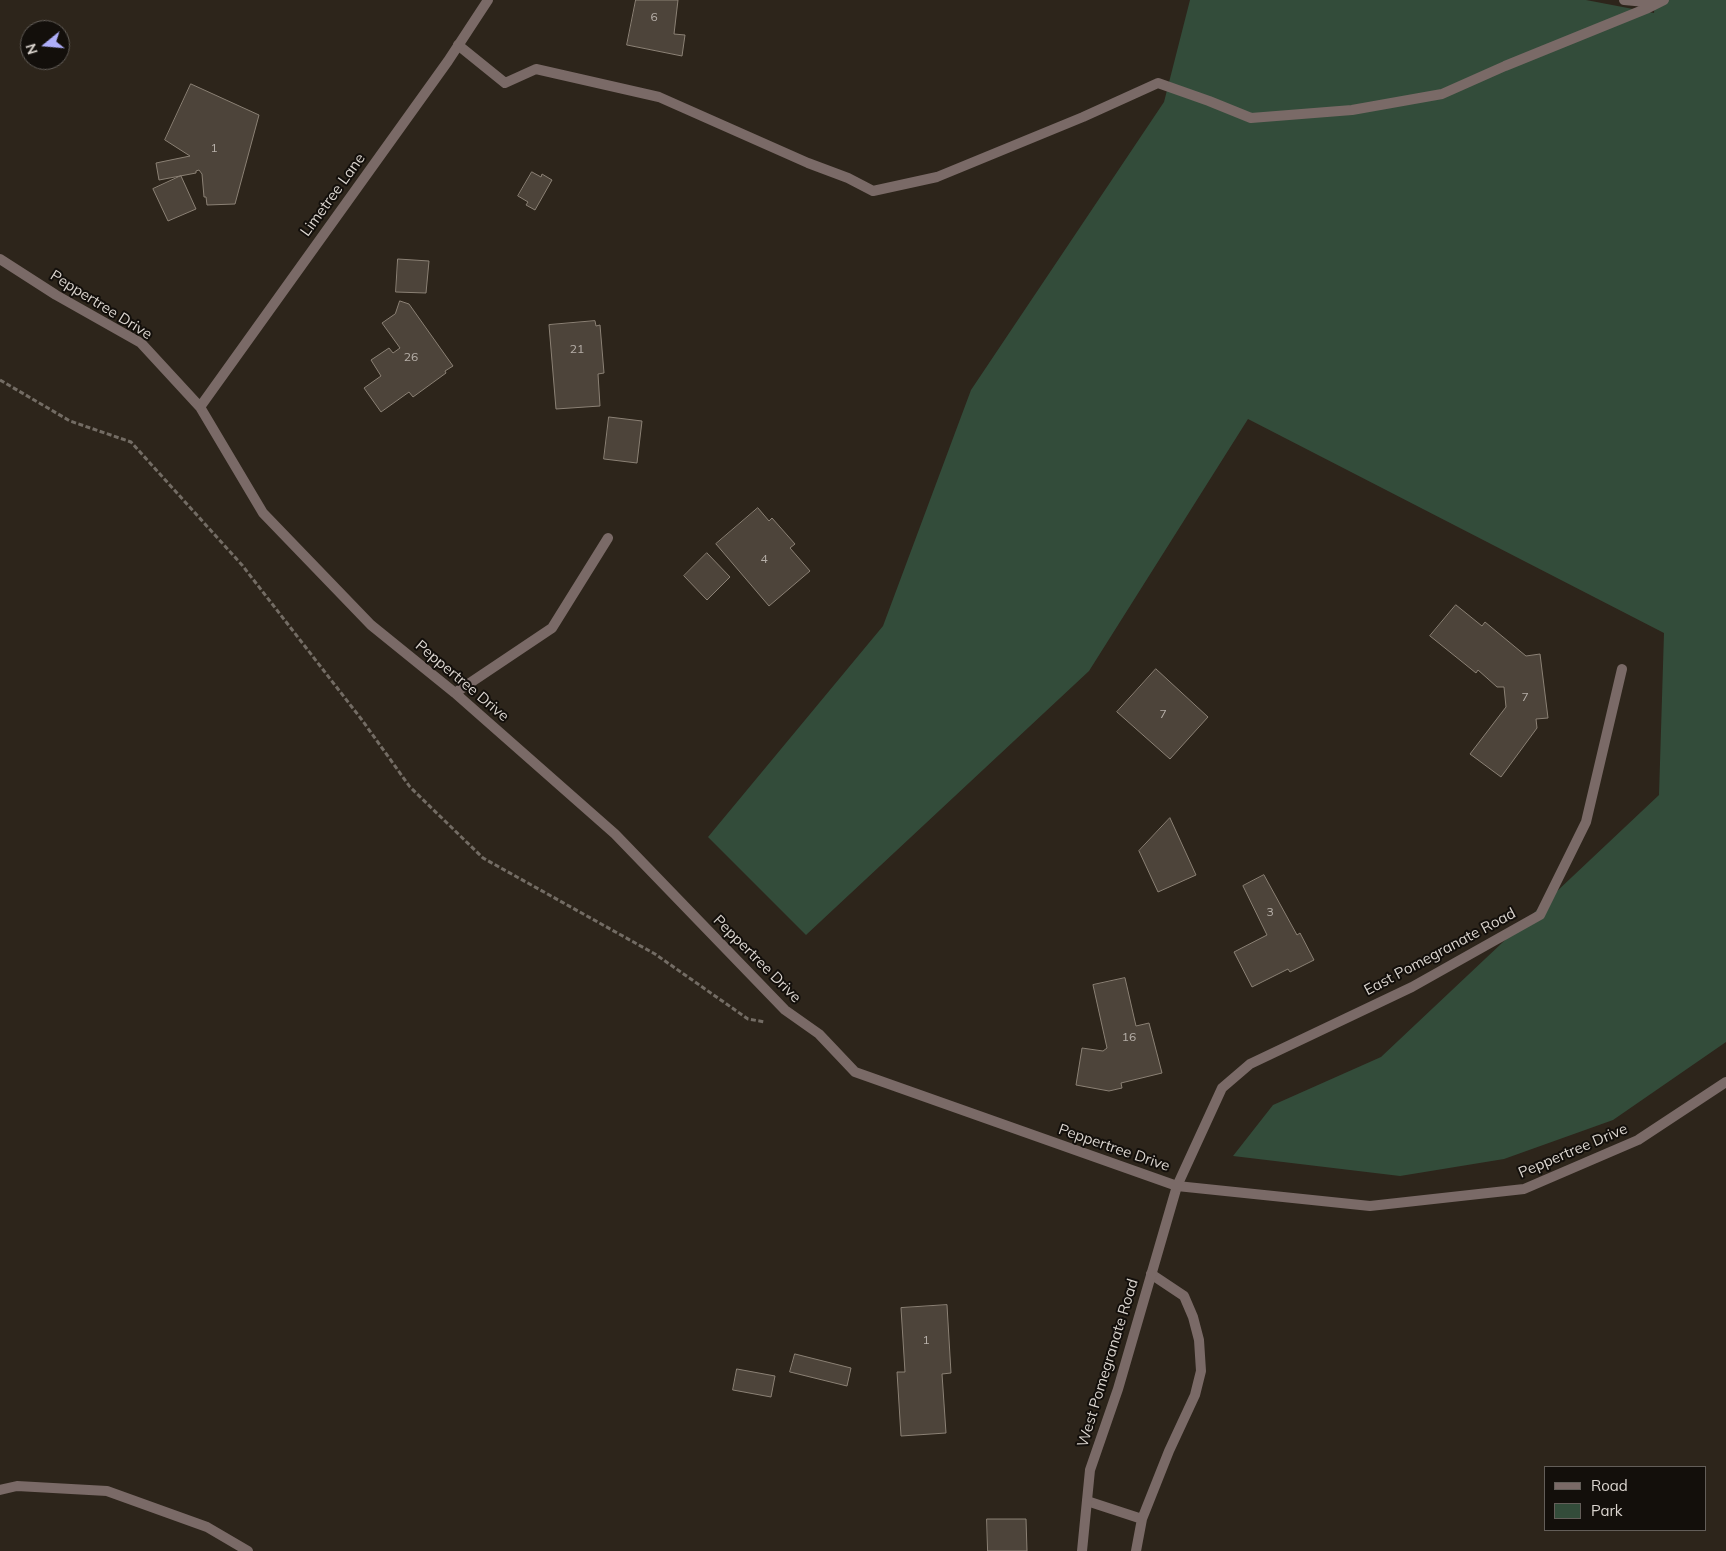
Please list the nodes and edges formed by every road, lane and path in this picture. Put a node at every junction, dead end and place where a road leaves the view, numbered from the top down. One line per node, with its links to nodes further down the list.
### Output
1 (488, 0): 4 (street, Limetree Lane)
2 (1624, 0): 3 (street)
3 (1661, 2): 4 (street)
4 (458, 45): 7 (street, Limetree Lane)
5 (0, 259): 7 (street, Peppertree Drive)
6 (0, 380): 11 (path)
7 (200, 407): 10 (street, Peppertree Drive)
8 (608, 538): 10 (street)
9 (1622, 668): 13 (street, East Pomegranate Road)
10 (455, 693): 13 (street, Peppertree Drive)
11 (766, 1022)
12 (1726, 1082): 13 (street, Peppertree Drive)
13 (1177, 1186): 14 (street, West Pomegranate Road)
14 (1151, 1274): 16 (street, West Pomegranate Road); 17 (street)
15 (0, 1490): 18 (street)
16 (1087, 1502): 17 (street); 19 (street, West Pomegranate Road)
17 (1142, 1519): 20 (street)
18 (248, 1551)
19 (1082, 1551)
20 (1136, 1551)

